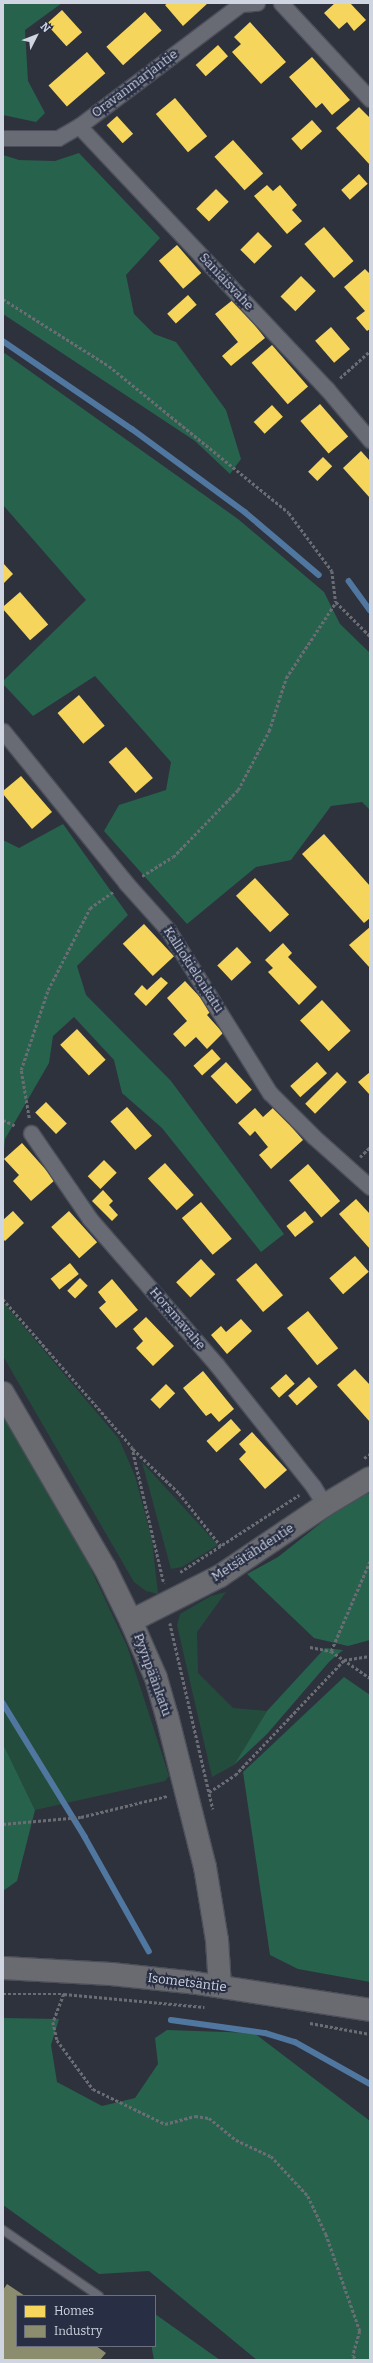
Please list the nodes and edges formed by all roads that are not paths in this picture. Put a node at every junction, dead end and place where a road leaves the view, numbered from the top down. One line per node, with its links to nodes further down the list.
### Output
1 (258, 3): 4 (street, Oravanmarjantie)
2 (281, 3): 3 (street)
3 (370, 99)
4 (79, 126): 5 (street, Oravanmarjantie); 6 (street, Saniaisvahe)
5 (3, 138)
6 (370, 440)
7 (3, 731): 9 (street, Kalliokielonkatu)
8 (31, 1133): 12 (street, Horsmavahe)
9 (370, 1187)
10 (3, 1393): 13 (main road, Pyynpäänkatu)
11 (364, 1470): 12 (main road, Metsätähdentie)
12 (324, 1505): 13 (main road, Metsätähdentie)
13 (132, 1622): 15 (main road, Pyynpäänkatu)
14 (3, 1968): 15 (main road, Isometsäntie)
15 (220, 1986): 16 (main road, Isometsäntie)
16 (370, 2010)
17 (3, 2230): 18 (lane)
18 (98, 2295)

